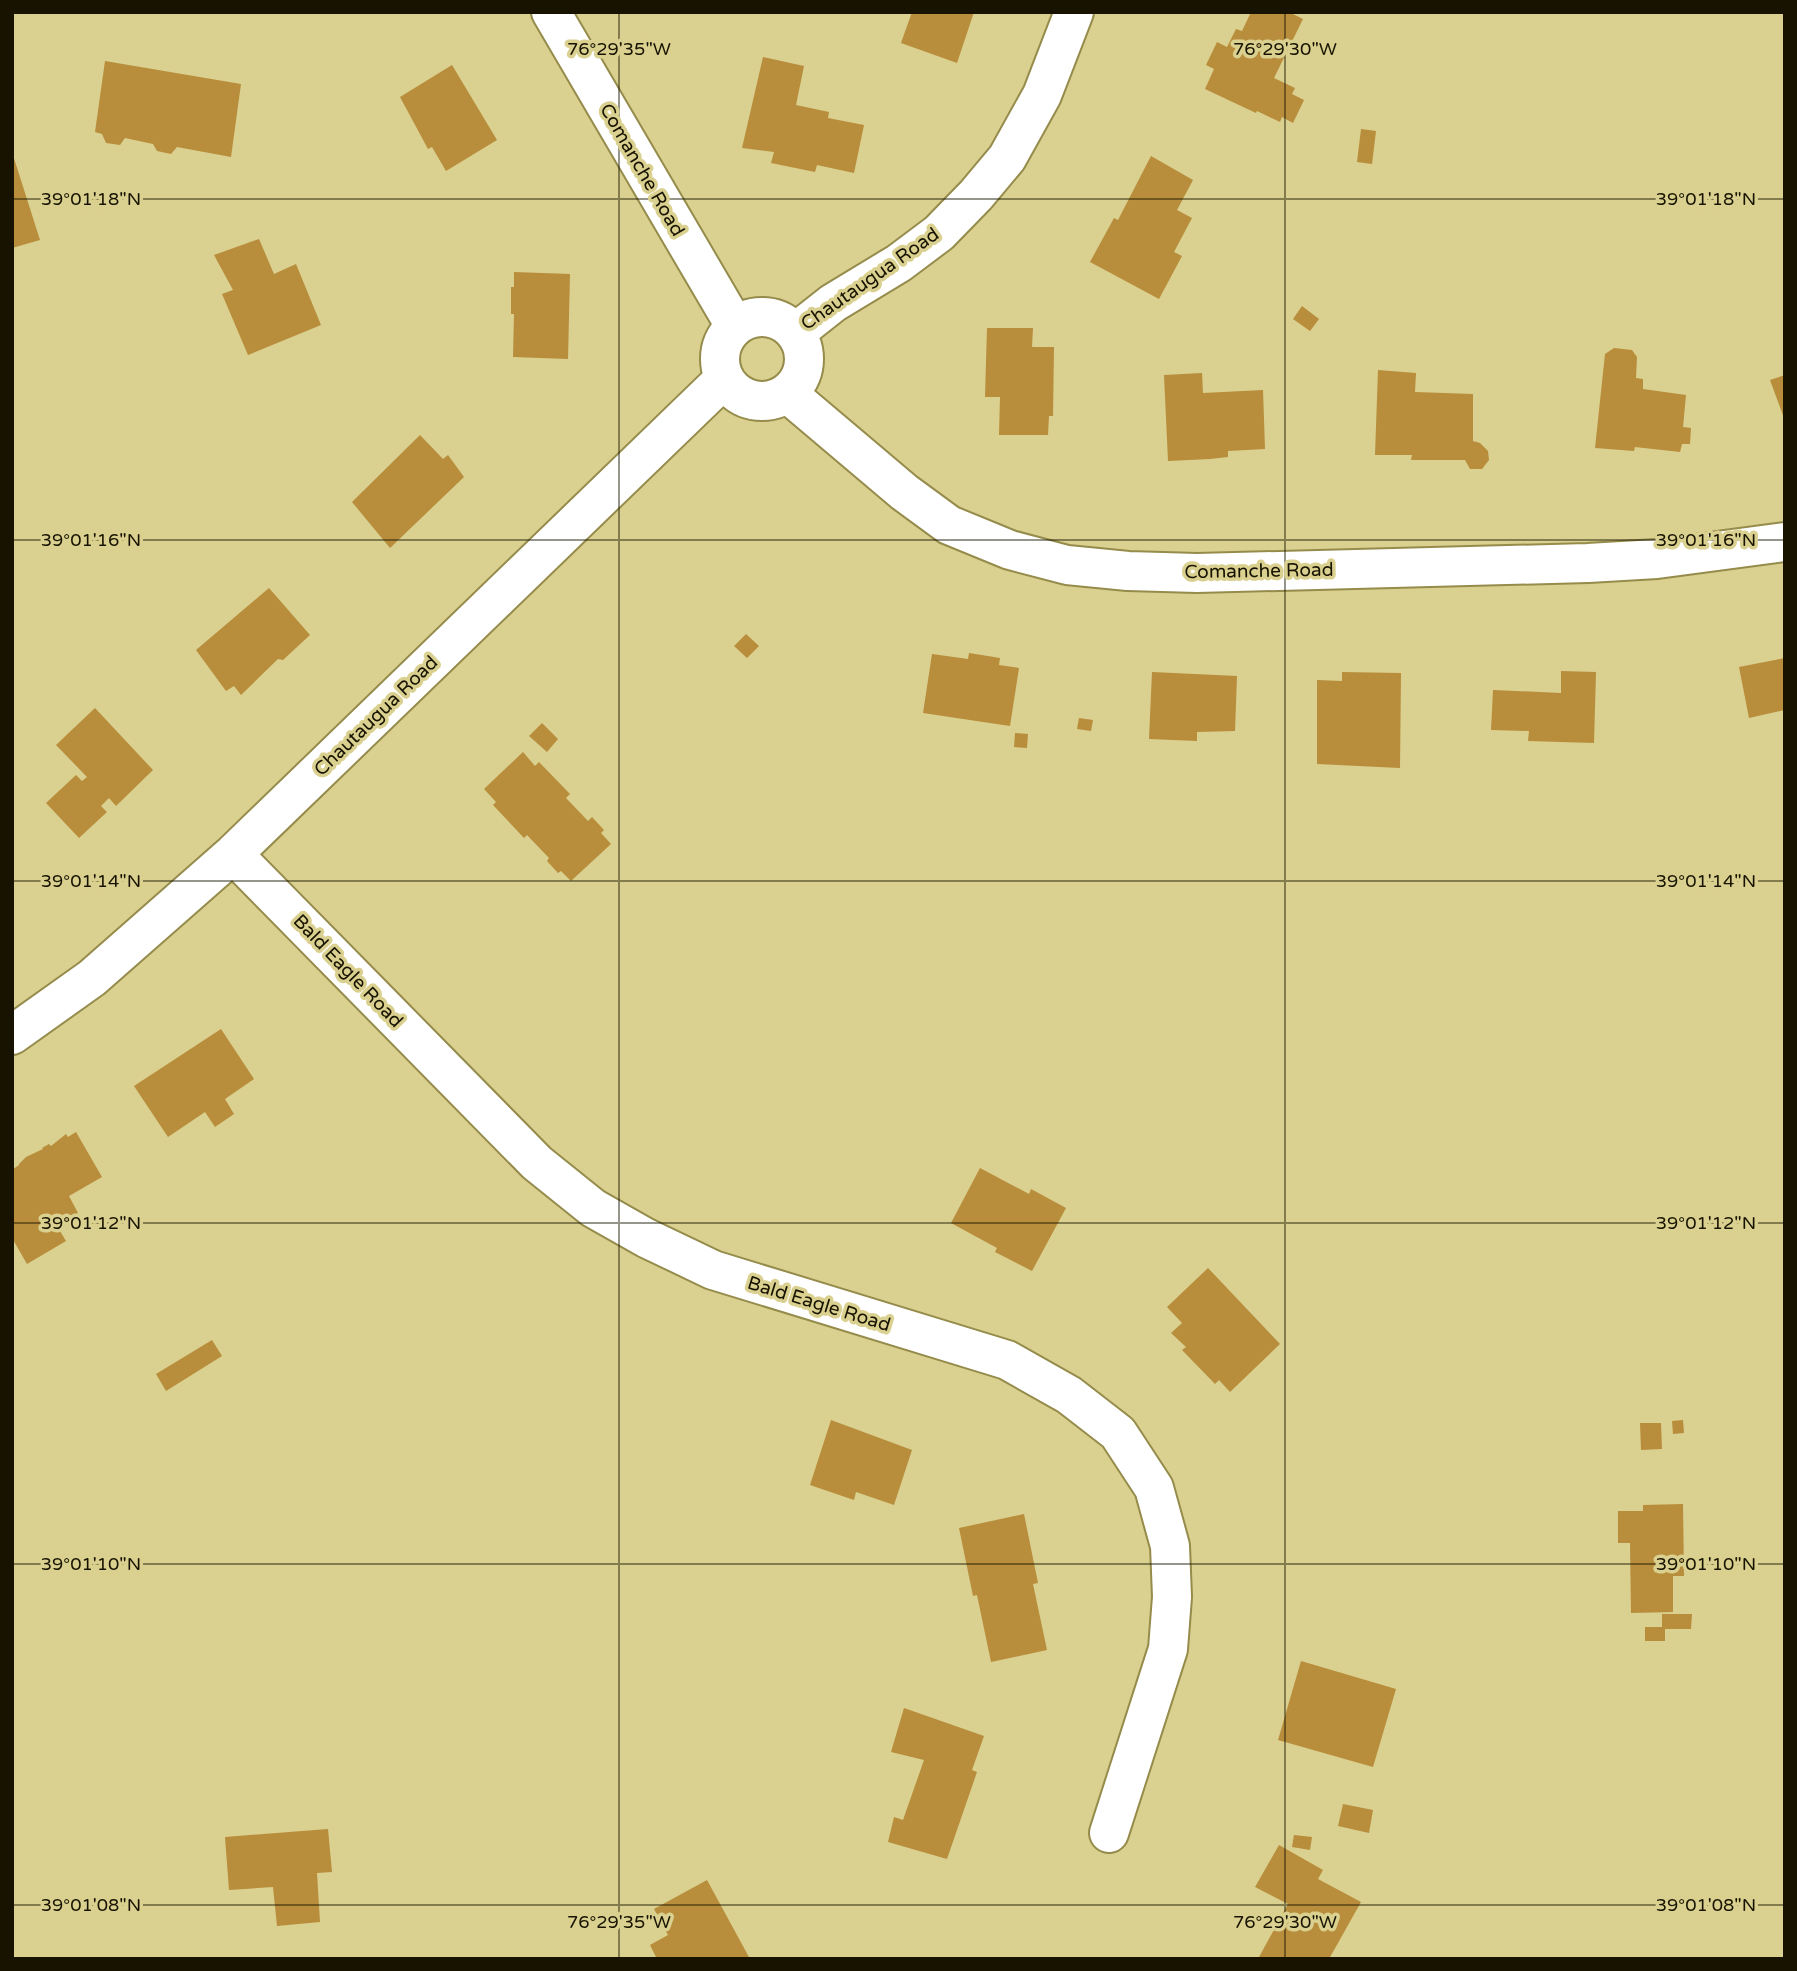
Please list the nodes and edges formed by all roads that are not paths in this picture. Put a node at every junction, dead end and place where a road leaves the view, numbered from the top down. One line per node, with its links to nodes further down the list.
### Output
1 (551, 12): 3 (street, Comanche Road)
2 (1074, 12): 4 (street, Chautaugua Road)
3 (735, 326): 4 (street); 5 (street)
4 (795, 333): 6 (street)
5 (724, 379): 6 (street); 8 (street, Chautaugua Road)
6 (787, 393): 7 (street, Comanche Road)
7 (1785, 542)
8 (233, 854): 9 (street, Chautaugua Road); 10 (street, Bald Eagle Road)
9 (12, 1035)
10 (1110, 1833)

